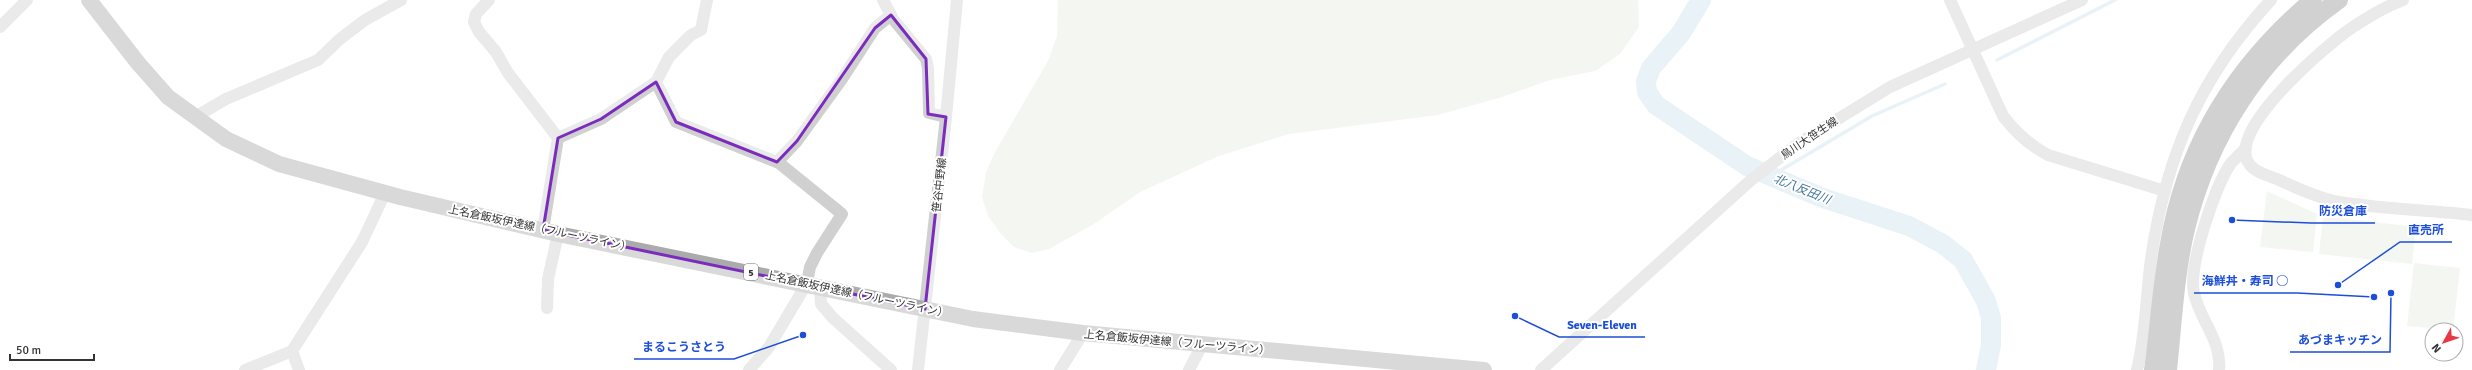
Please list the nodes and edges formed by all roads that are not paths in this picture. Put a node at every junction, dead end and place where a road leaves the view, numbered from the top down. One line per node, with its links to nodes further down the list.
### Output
1 (27, 0): 15 (street)
2 (89, 0): 18 (main road, 上名倉飯坂伊達線（フルーツライン） / 5)
3 (401, 0): 18 (street)
4 (489, 0): 20 (street)
5 (707, 0): 17 (street)
6 (883, 0): 14 (street)
7 (957, 0): 19 (street, 笹谷中野線)
8 (1950, 0): 16 (street)
9 (2082, 0): 16 (street, 鳥川大笹生線)
10 (2271, 0): 23 (street)
11 (2313, 0): 43 (highway)
12 (2339, 0): 44 (highway)
13 (2403, 0): 21 (street)
14 (891, 15): 19 (street); 22 (street)
15 (0, 27)
16 (1973, 49): 23 (street); 41 (street, 鳥川大笹生線)
17 (656, 82): 20 (street); 22 (street)
18 (195, 117): 24 (main road, 上名倉飯坂伊達線（フルーツライン） / 5)
19 (946, 117): 29 (street, 笹谷中野線)
20 (558, 138): 26 (street)
21 (2246, 148): 25 (street); 45 (street)
22 (777, 162): 27 (street)
23 (2165, 191): 42 (street)
24 (385, 193): 26 (main road, 上名倉飯坂伊達線（フルーツライン） / 5); 32 (street)
25 (2472, 215)
26 (551, 232): 27 (main road, 上名倉飯坂伊達線（フルーツライン） / 5); 28 (street)
27 (813, 285): 29 (main road, 上名倉飯坂伊達線（フルーツライン） / 5); 35 (street); 36 (street)
28 (547, 308)
29 (925, 309): 30 (main road, 上名倉飯坂伊達線（フルーツライン） / 5); 37 (street, 笹谷中野線)
30 (1083, 333): 31 (main road, 上名倉飯坂伊達線（フルーツライン） / 5); 38 (street)
31 (1202, 345): 39 (street); 40 (main road, 上名倉飯坂伊達線（フルーツライン） / 5)
32 (292, 351): 33 (street); 34 (street)
33 (245, 370)
34 (299, 370)
35 (749, 370)
36 (891, 370)
37 (918, 370)
38 (1060, 370)
39 (1189, 370)
40 (1484, 370)
41 (1541, 370)
42 (2137, 370)
43 (2153, 370)
44 (2168, 370)
45 (2219, 370)

